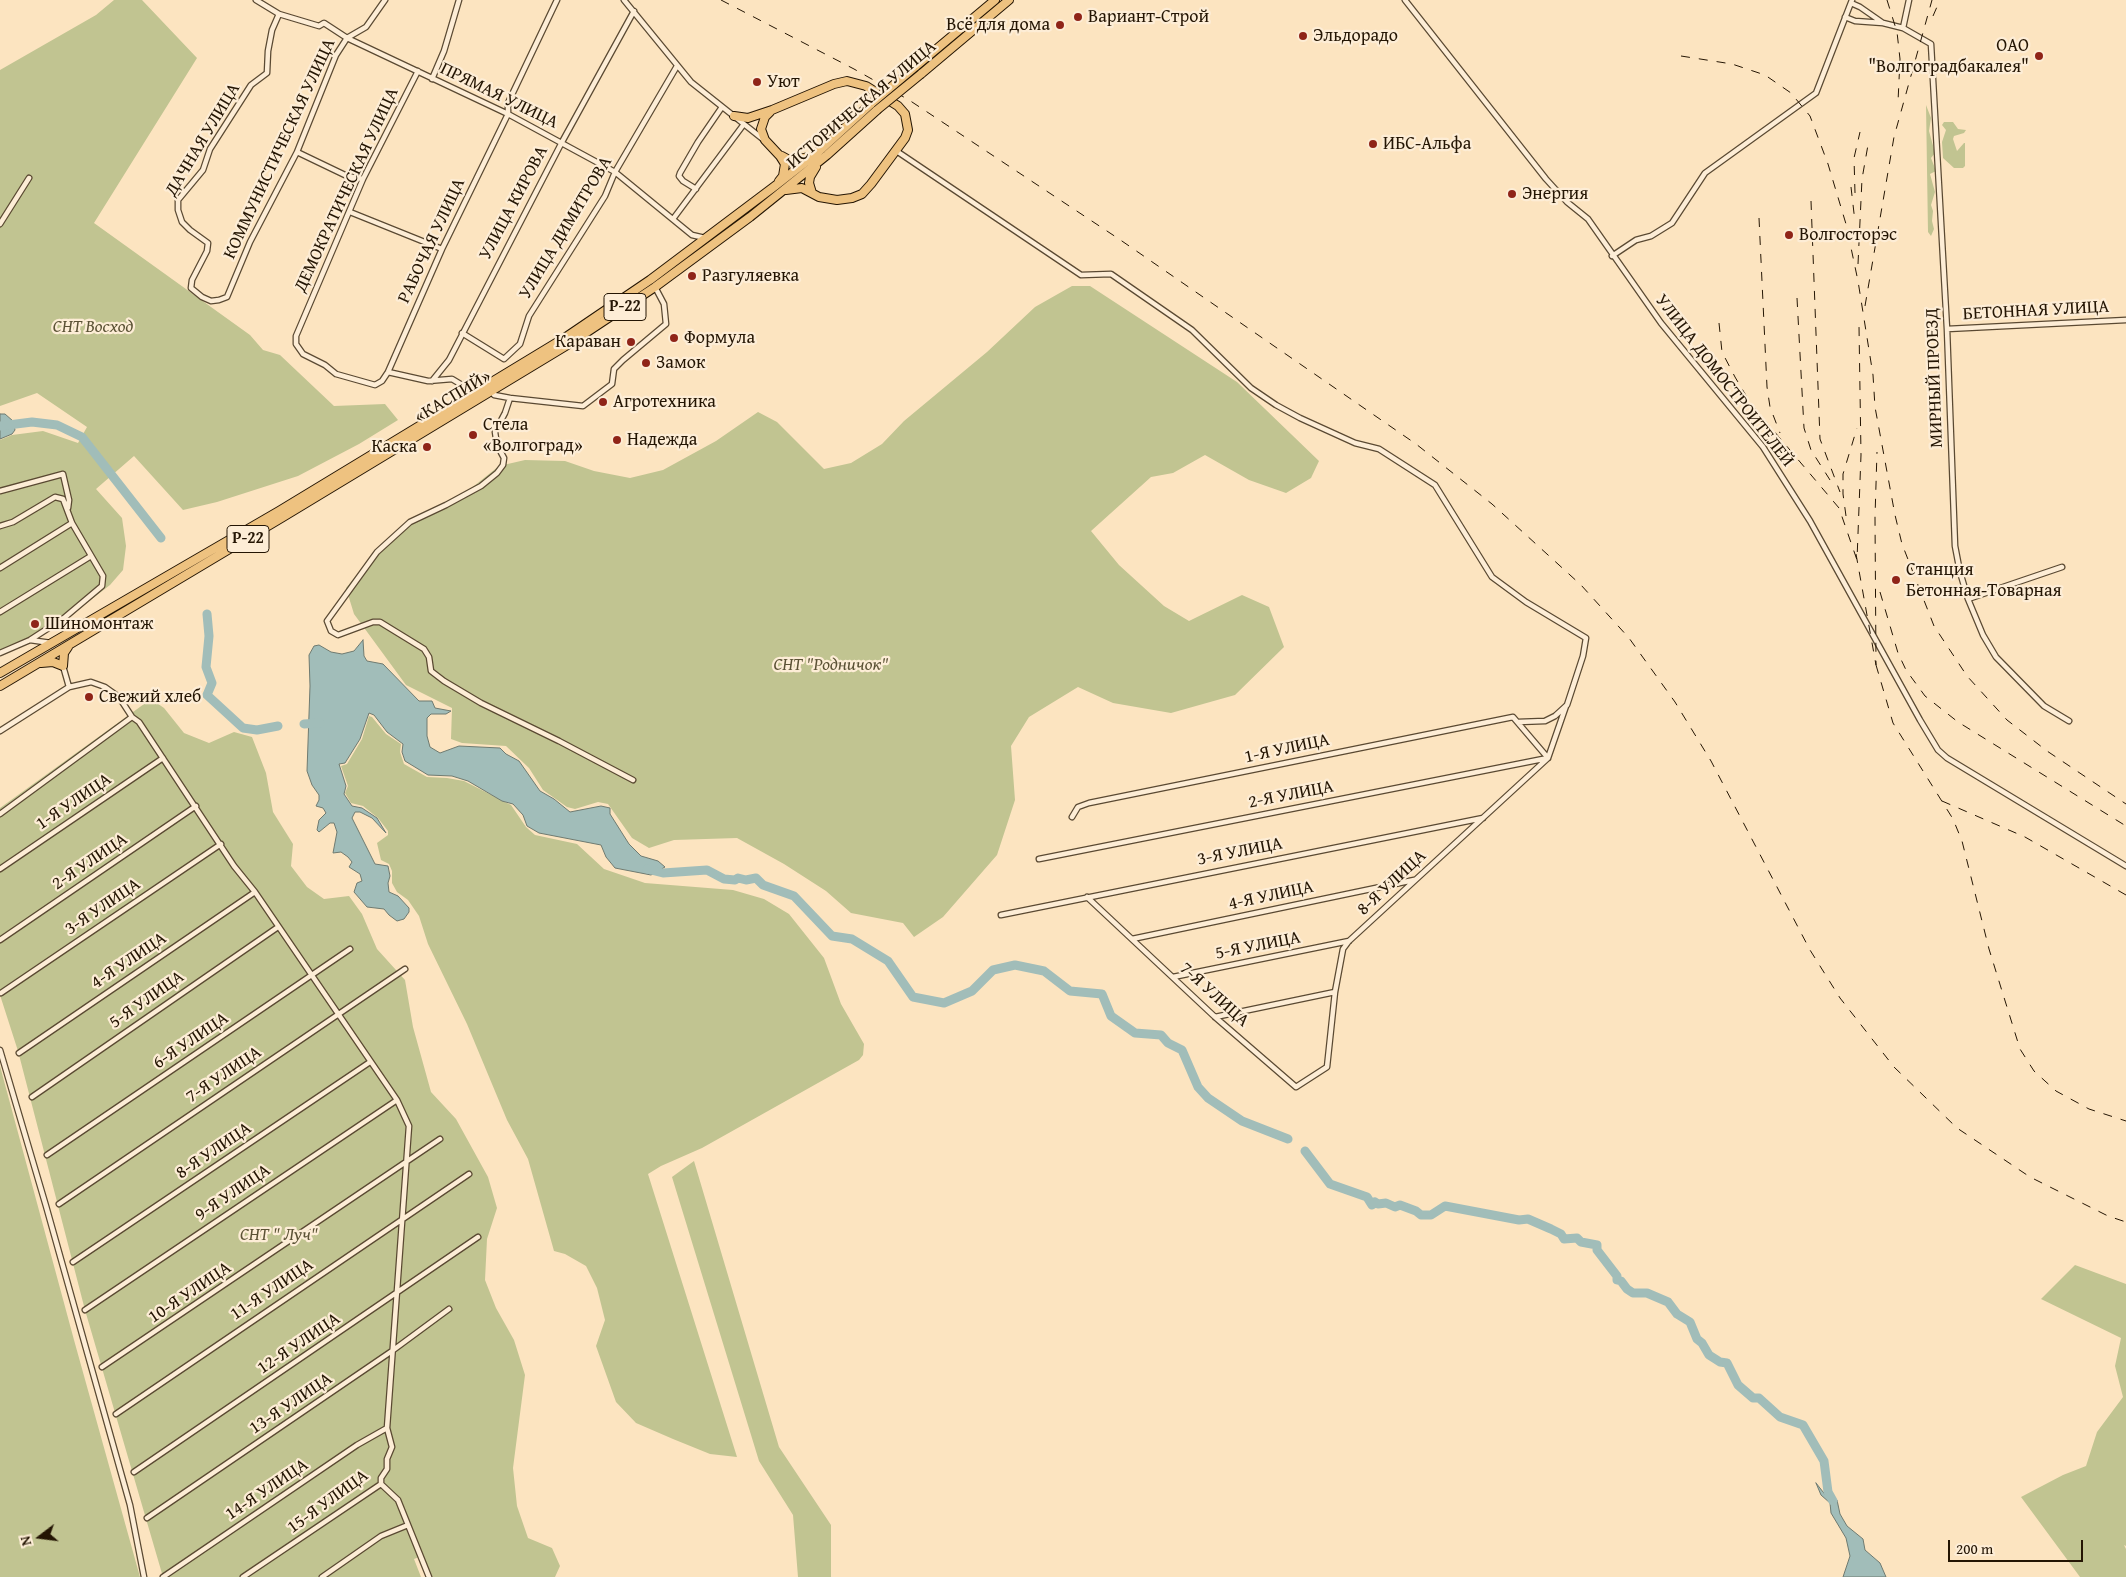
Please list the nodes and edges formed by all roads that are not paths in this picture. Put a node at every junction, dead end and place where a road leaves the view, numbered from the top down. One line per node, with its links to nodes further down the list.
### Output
1 (256, 0): 12 (street)
2 (385, 0): 16 (street, КОММУНИСТИЧЕСКАЯ УЛИЦА)
3 (459, 0): 19 (street)
4 (557, 0): 22 (street, РАБОЧАЯ УЛИЦА)
5 (624, 0): 11 (street)
6 (995, 0): 30 (highway, ИСТОРИЧЕСКАЯ УЛИЦА / Р-22, bridge)
7 (1009, 0): 31 (highway, ИСТОРИЧЕСКАЯ УЛИЦА / Р-22, bridge)
8 (1405, 0): 46 (street, УЛИЦА ДОМОСТРОИТЕЛЕЙ)
9 (1909, 0): 15 (street)
10 (1852, 2): 13 (street); 14 (street)
11 (634, 11): 17 (street); 26 (street, УЛИЦА КИРОВА)
12 (279, 14): 16 (street, ПРЯМАЯ УЛИЦА); 48 (street, ДАЧНАЯ УЛИЦА)
13 (1845, 17): 14 (street); 46 (street)
14 (1883, 23): 15 (street, МИРНЫЙ ПРОЕЗД)
15 (1903, 28): 50 (street, МИРНЫЙ ПРОЕЗД)
16 (347, 38): 18 (street, ПРЯМАЯ УЛИЦА); 29 (street, КОММУНИСТИЧЕСКАЯ УЛИЦА)
17 (677, 66): 20 (street); 32 (street, УЛИЦА ДИМИТРОВА)
18 (418, 71): 19 (street, ПРЯМАЯ УЛИЦА); 34 (street, ДЕМОКРАТИЧЕСКАЯ УЛИЦА)
19 (432, 79): 22 (street, ПРЯМАЯ УЛИЦА)
20 (722, 108): 23 (street); 36 (street)
21 (772, 110): 23 (highway); 25 (highway); 27 (highway)
22 (508, 114): 26 (street, ПРЯМАЯ УЛИЦА); 44 (street, РАБОЧАЯ УЛИЦА)
23 (734, 116): 24 (street)
24 (744, 124): 25 (street); 36 (street)
25 (764, 140): 28 (highway)
26 (562, 142): 32 (street, ПРЯМАЯ УЛИЦА); 51 (street, УЛИЦА КИРОВА)
27 (895, 150): 38 (highway); 74 (street)
28 (776, 151): 30 (highway); 35 (highway)
29 (297, 152): 34 (street); 48 (street, КОММУНИСТИЧЕСКАЯ УЛИЦА)
30 (816, 153): 35 (highway, ИСТОРИЧЕСКАЯ УЛИЦА / Р-22)
31 (827, 155): 37 (highway, ИСТОРИЧЕСКАЯ УЛИЦА / Р-22); 38 (highway)
32 (615, 172): 40 (street, ПРЯМАЯ УЛИЦА); 51 (street, УЛИЦА ДИМИТРОВА)
33 (29, 178): 41 (street)
34 (363, 179): 39 (street, ДЕМОКРАТИЧЕСКАЯ УЛИЦА)
35 (774, 186): 43 (highway, «КАСПИЙ» / Р-22)
36 (696, 189): 40 (street)
37 (780, 193): 38 (highway); 47 (highway, «КАСПИЙ» / Р-22)
38 (812, 193)
39 (350, 212): 44 (street); 52 (street, ДЕМОКРАТИЧЕСКАЯ УЛИЦА)
40 (673, 219): 42 (street, ПРЯМАЯ УЛИЦА)
41 (0, 224)
42 (692, 235): 43 (street); 45 (street)
43 (706, 238): 45 (highway, «КАСПИЙ» / Р-22)
44 (442, 249): 52 (street, РАБОЧАЯ УЛИЦА)
45 (690, 250): 54 (highway, «КАСПИЙ» / Р-22)
46 (1612, 256): 88 (street, УЛИЦА ДОМОСТРОИТЕЛЕЙ)
47 (655, 287): 54 (highway, «КАСПИЙ» / Р-22); 55 (street)
48 (202, 297)
49 (2126, 320): 50 (street, БЕТОННАЯ УЛИЦА)
50 (1946, 329): 63 (street, МИРНЫЙ ПРОЕЗД)
51 (462, 332): 53 (street, УЛИЦА КИРОВА)
52 (388, 372): 53 (street)
53 (432, 381): 54 (street)
54 (488, 392): 55 (street); 66 (highway, «КАСПИЙ» / Р-22); 67 (highway, «КАСПИЙ» / Р-22)
55 (510, 398): 81 (street)
56 (0, 491): 57 (street)
57 (68, 508): 58 (street); 59 (street)
58 (72, 523): 60 (street); 62 (street)
59 (0, 526)
60 (91, 556): 64 (street); 65 (street)
61 (2062, 567): 63 (street)
62 (0, 568)
63 (1968, 598): 76 (street, МИРНЫЙ ПРОЕЗД)
64 (0, 612)
65 (30, 640): 66 (street); 68 (street)
66 (52, 643): 71 (highway, «КАСПИЙ» / Р-22)
67 (70, 645): 69 (highway, «КАСПИЙ» / Р-22); 70 (highway)
68 (0, 653)
69 (39, 663): 70 (highway); 72 (highway, «КАСПИЙ» / Р-22)
70 (63, 666): 73 (street)
71 (0, 673)
72 (0, 686)
73 (70, 687): 75 (street, 15-Я УЛИЦА); 78 (street)
74 (1567, 705): 77 (street); 80 (street)
75 (132, 717): 79 (street, 15-Я УЛИЦА); 83 (street)
76 (2069, 721)
77 (1518, 722): 80 (street); 84 (street, 1-Я УЛИЦА)
78 (0, 731)
79 (163, 758): 82 (street, 15-Я УЛИЦА); 89 (street, 1-Я УЛИЦА)
80 (1548, 758): 85 (street, 8-Я УЛИЦА); 87 (street, 2-Я УЛИЦА)
81 (633, 780)
82 (196, 806): 86 (street, 15-Я УЛИЦА); 96 (street, 2-Я УЛИЦА)
83 (0, 814)
84 (1072, 817)
85 (1484, 818): 90 (street, 8-Я УЛИЦА); 92 (street, 3-Я УЛИЦА)
86 (221, 844): 91 (street, 15-Я УЛИЦА); 103 (street, 3-Я УЛИЦА)
87 (1039, 859)
88 (2126, 866)
89 (0, 869)
90 (1416, 879): 95 (street, 4-Я УЛИЦА); 97 (street, 8-Я УЛИЦА)
91 (255, 892): 94 (street, 15-Я УЛИЦА); 107 (street, 4-Я УЛИЦА)
92 (1087, 897): 93 (street, 3-Я УЛИЦА); 95 (street, 7-Я УЛИЦА)
93 (1001, 915)
94 (278, 926): 100 (street, 15-Я УЛИЦА); 110 (street, 5-Я УЛИЦА)
95 (1132, 939): 101 (street, 7-Я УЛИЦА)
96 (0, 940)
97 (1349, 942): 101 (street, 5-Я УЛИЦА); 102 (street, 8-Я УЛИЦА)
98 (350, 949): 100 (street, 6-Я УЛИЦА)
99 (405, 969): 104 (street, 7-Я УЛИЦА)
100 (312, 976): 104 (street, 15-Я УЛИЦА); 113 (street, 6-Я УЛИЦА)
101 (1173, 977): 105 (street, 7-Я УЛИЦА)
102 (1335, 992): 105 (street); 109 (street, 8-Я УЛИЦА)
103 (1, 993)
104 (338, 1014): 108 (street, 15-Я УЛИЦА); 116 (street, 7-Я УЛИЦА)
105 (1215, 1016): 109 (street, 7-Я УЛИЦА)
106 (0, 1050): 131 (street)
107 (19, 1053)
108 (370, 1062): 111 (street, 15-Я УЛИЦА); 119 (street, 8-Я УЛИЦА)
109 (1327, 1067)
110 (32, 1097)
111 (397, 1100): 114 (street, 15-Я УЛИЦА); 122 (street, 9-Я УЛИЦА)
112 (440, 1139): 114 (street, 10-Я УЛИЦА)
113 (47, 1155)
114 (407, 1162): 117 (street, 15-Я УЛИЦА); 124 (street, 10-Я УЛИЦА)
115 (469, 1174): 117 (street, 11-Я УЛИЦА)
116 (59, 1204)
117 (401, 1220): 120 (street, 15-Я УЛИЦА); 125 (street, 11-Я УЛИЦА)
118 (478, 1237): 120 (street, 12-Я УЛИЦА)
119 (73, 1262)
120 (396, 1294): 123 (street, 15-Я УЛИЦА); 127 (street, 12-Я УЛИЦА)
121 (449, 1309): 123 (street, 13-Я УЛИЦА)
122 (85, 1310)
123 (392, 1351): 126 (street, 15-Я УЛИЦА); 129 (street, 13-Я УЛИЦА)
124 (102, 1367)
125 (116, 1414)
126 (387, 1428): 128 (street, 15-Я УЛИЦА); 132 (street, 14-Я УЛИЦА)
127 (134, 1472)
128 (381, 1484): 130 (street); 133 (street, 15-Я УЛИЦА)
129 (147, 1518)
130 (408, 1525): 134 (street); 135 (street)
131 (144, 1577)
132 (163, 1577)
133 (243, 1577)
134 (322, 1577)
135 (429, 1577)

